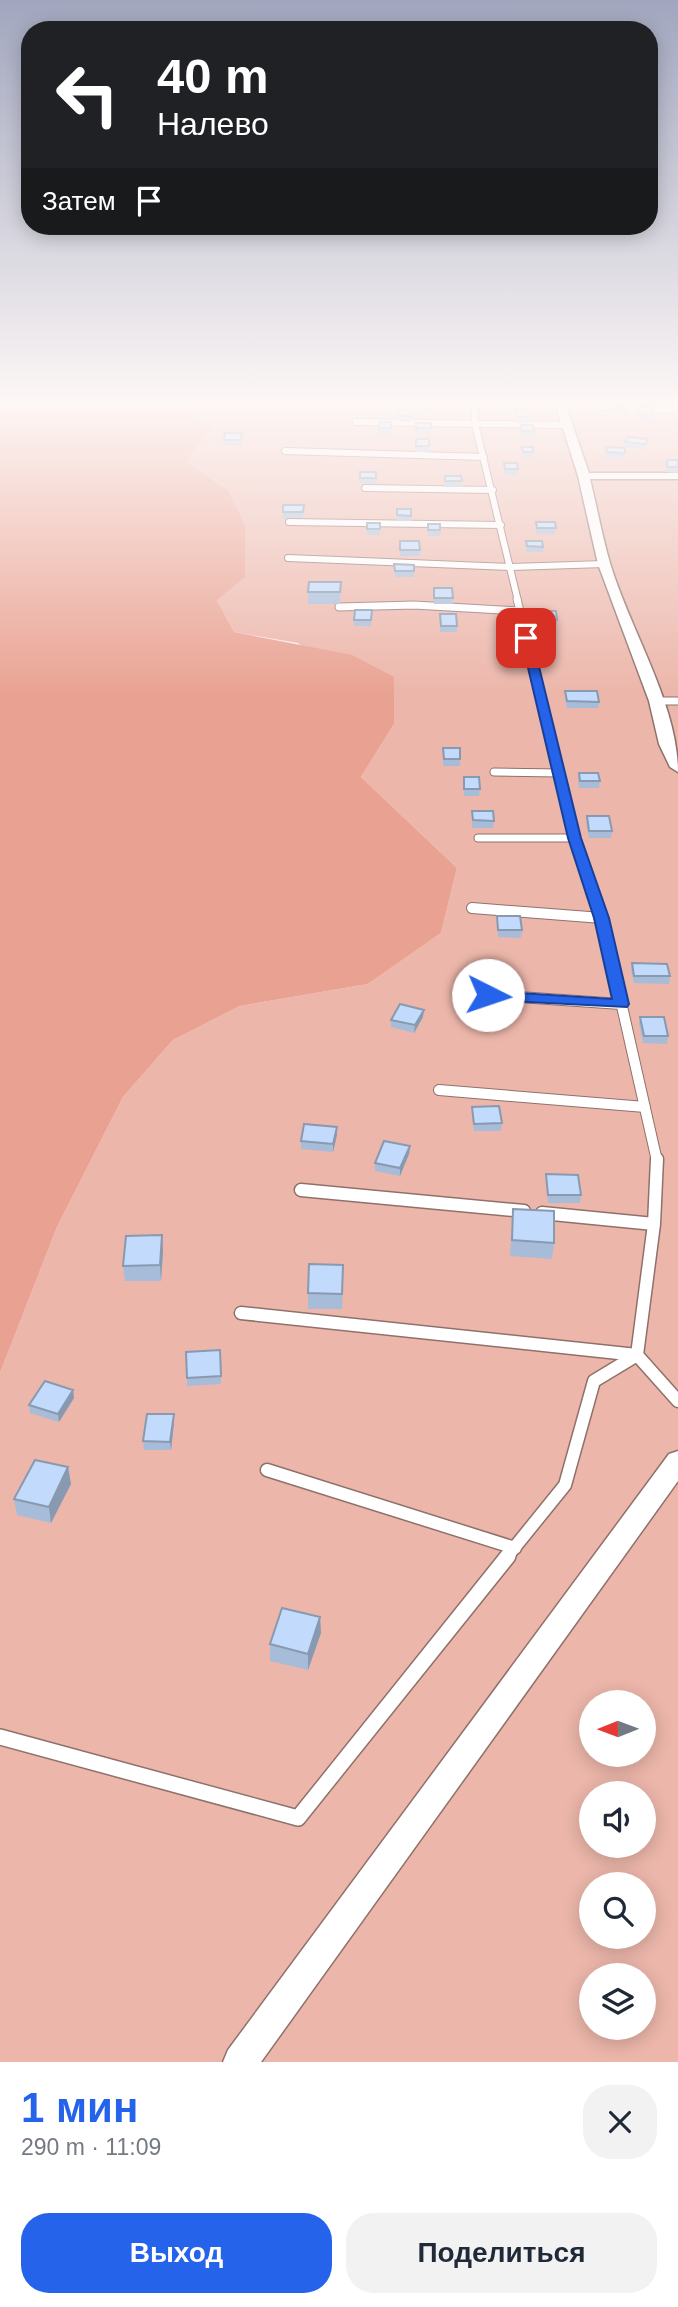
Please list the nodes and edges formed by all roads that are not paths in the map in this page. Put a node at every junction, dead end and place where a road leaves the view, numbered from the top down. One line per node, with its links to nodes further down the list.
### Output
1 (496, 502): 4 (lane)
2 (590, 502): 6 (street)
3 (289, 522): 4 (lane)
4 (501, 525): 7 (lane)
5 (288, 558): 7 (lane)
6 (604, 564): 7 (lane); 10 (street)
7 (511, 567): 9 (lane)
8 (340, 607): 9 (lane)
9 (519, 611): 15 (lane)
10 (656, 701): 11 (lane); 12 (street)
11 (678, 701)
12 (672, 744): 13 (street)
13 (678, 767)
14 (494, 772): 15 (lane)
15 (560, 773): 17 (lane)
16 (478, 838): 17 (lane)
17 (575, 838): 19 (lane)
18 (472, 908): 19 (lane)
19 (602, 918): 21 (lane)
20 (488, 995): 21 (lane)
21 (621, 1004): 23 (lane)
22 (439, 1090): 23 (lane)
23 (645, 1107): 25 (lane)
24 (301, 1190): 25 (lane)
25 (654, 1224): 27 (lane)
26 (241, 1313): 27 (lane)
27 (637, 1355): 28 (lane); 31 (lane)
28 (678, 1401)
29 (678, 1461): 33 (street)
30 (267, 1470): 31 (lane)
31 (515, 1548): 32 (lane)
32 (0, 1737)
33 (240, 2062)

